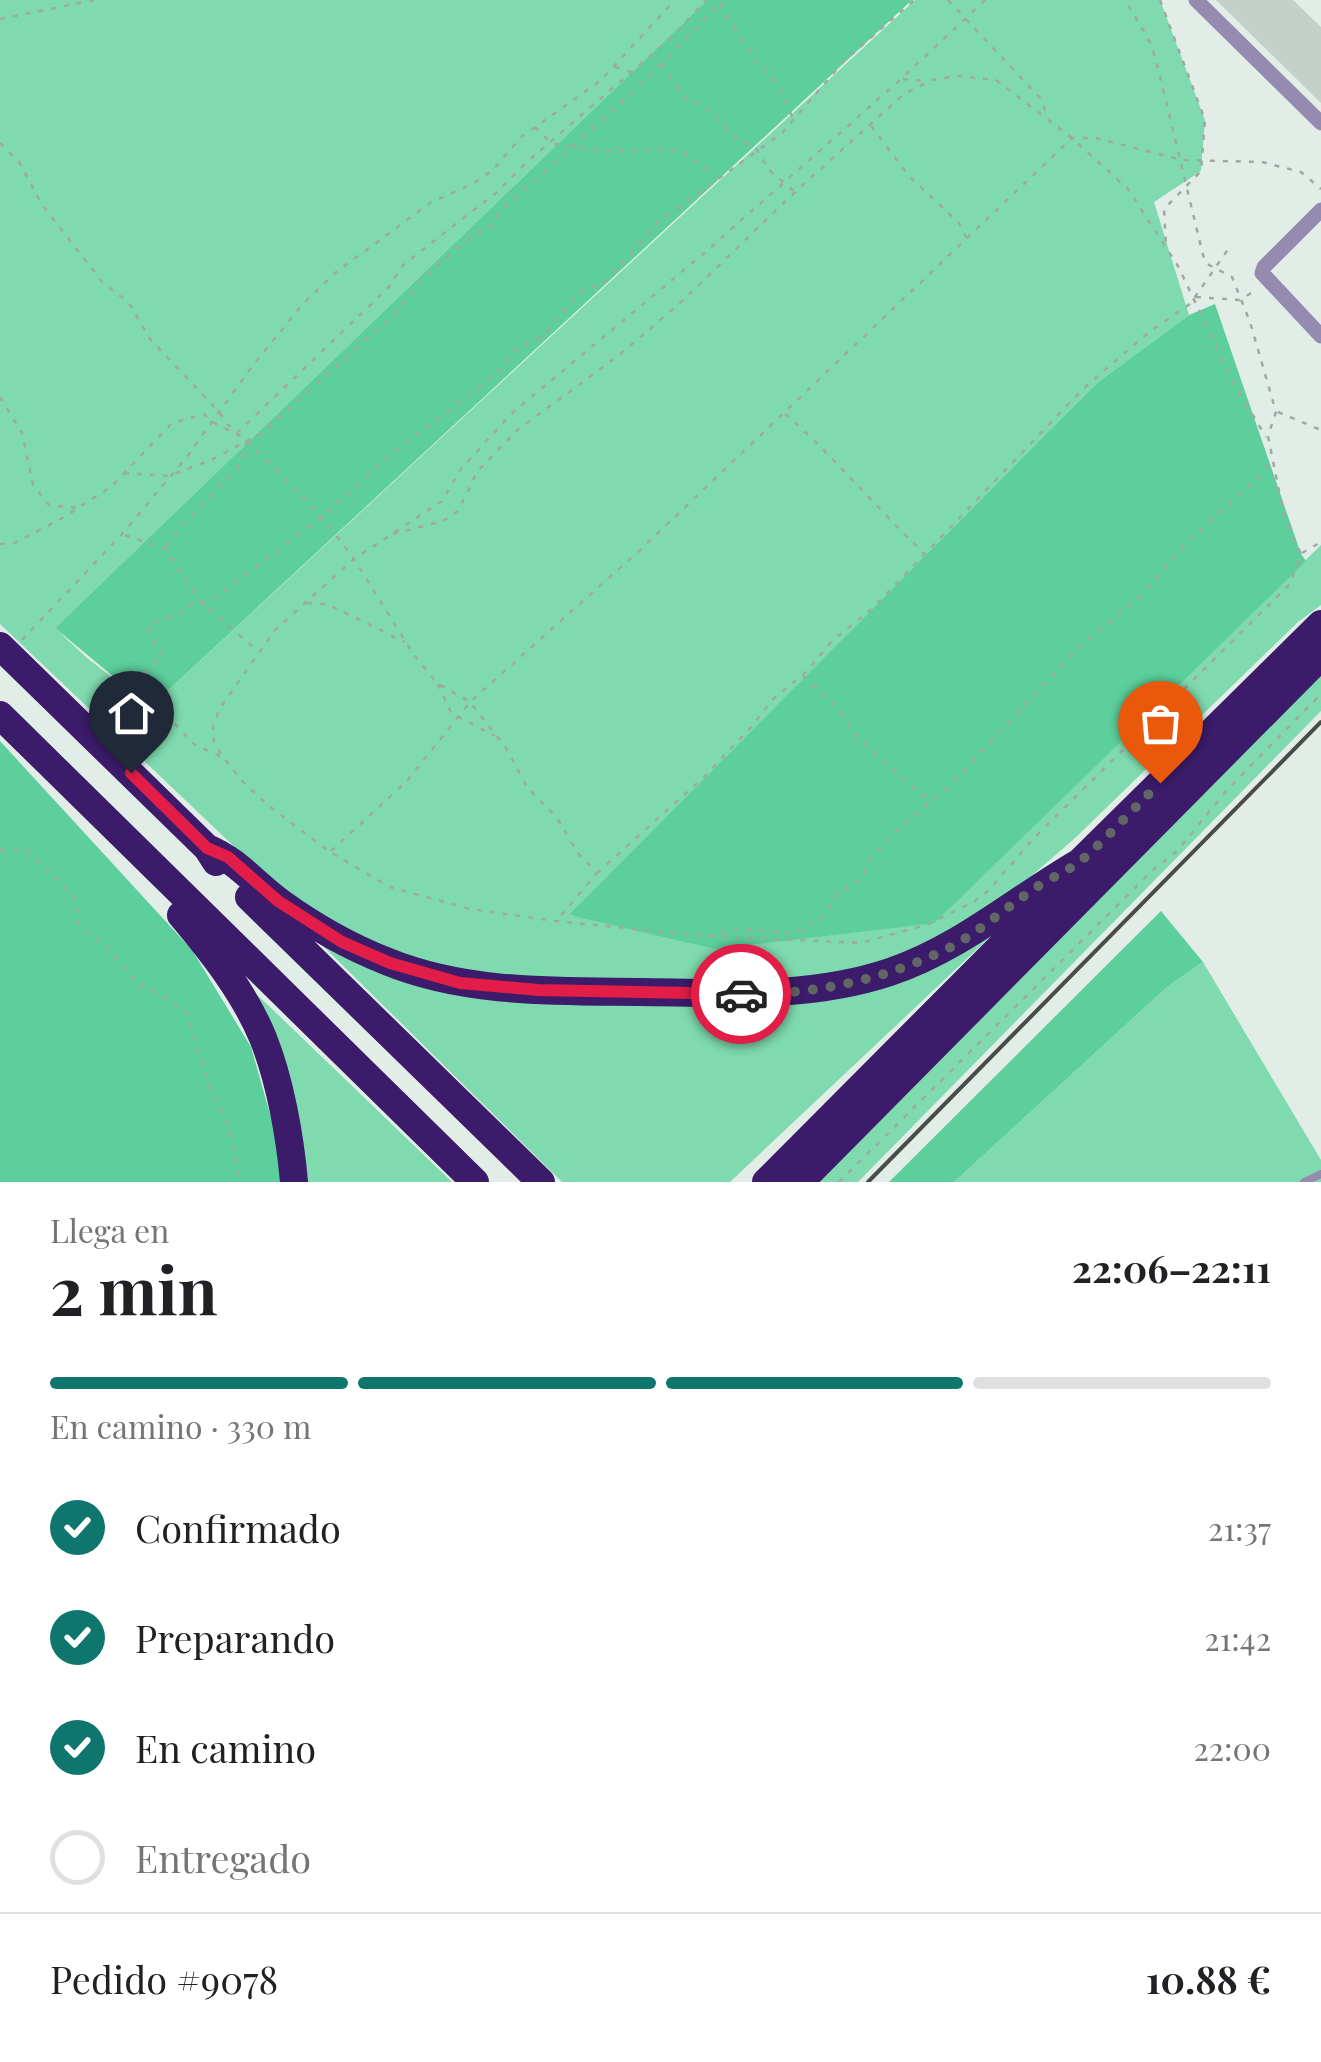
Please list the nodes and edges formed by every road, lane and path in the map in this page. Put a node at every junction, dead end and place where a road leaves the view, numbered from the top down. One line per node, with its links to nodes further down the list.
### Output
1 (94, 0): 12 (path)
2 (676, 0): 14 (path)
3 (706, 0): 16 (path)
4 (914, 0): 23 (path)
5 (948, 0): 11 (path)
6 (1124, 0): 34 (path)
7 (1160, 0): 33 (path)
8 (1196, 0): 25 (street)
9 (720, 1): 13 (path); 23 (path)
10 (981, 1): 11 (path)
11 (966, 20): 15 (path); 24 (path)
12 (1, 21)
13 (662, 64): 31 (path); 32 (path)
14 (614, 67): 16 (path); 27 (path)
15 (910, 70): 17 (path); 18 (path)
16 (631, 72): 29 (path)
17 (901, 79): 18 (path); 21 (path)
18 (910, 80): 19 (path); 20 (path)
19 (928, 82): 20 (path); 24 (path)
20 (908, 92): 22 (path)
21 (870, 107): 22 (path); 36 (path)
22 (877, 118): 26 (path)
23 (793, 121): 32 (path)
24 (1050, 122): 28 (path)
25 (1321, 123)
26 (870, 125): 39 (path); 41 (path)
27 (534, 126): 29 (path); 50 (path)
28 (1072, 138): 34 (path); 41 (path); 42 (path)
29 (551, 142): 31 (path); 56 (path)
30 (0, 143): 50 (path)
31 (573, 147): 35 (path); 57 (path)
32 (757, 150): 35 (path); 36 (path)
33 (1204, 159): 34 (path); 37 (path); 38 (path)
34 (1182, 160): 37 (path)
35 (719, 178): 63 (path)
36 (784, 182): 39 (path); 65 (path)
37 (1186, 182): 42 (path); 44 (path)
38 (1321, 189)
39 (795, 192): 65 (path)
40 (1321, 210): 45 (street)
41 (967, 238): 52 (path)
42 (1166, 246): 46 (path)
43 (1229, 248): 44 (path)
44 (1214, 267): 46 (path); 47 (path)
45 (1268, 283): 47 (path); 48 (street)
46 (1195, 297): 47 (path); 58 (path); 69 (path)
47 (1240, 300): 51 (path)
48 (1321, 336)
49 (0, 397): 62 (path)
50 (219, 412): 53 (path); 54 (path)
51 (1276, 412): 55 (path); 58 (path)
52 (784, 413): 69 (path); 83 (path)
53 (211, 423): 54 (path); 60 (path); 61 (path)
54 (231, 429): 56 (path)
55 (1321, 430)
56 (237, 433): 57 (path)
57 (246, 440): 61 (path); 63 (path); 68 (path)
58 (1270, 442): 59 (path)
59 (1273, 456): 70 (path); 89 (path)
60 (124, 473): 61 (path); 62 (path)
61 (169, 476): 64 (path)
62 (79, 508): 67 (path)
63 (322, 517): 71 (path); 73 (path)
64 (122, 534): 68 (path); 74 (path)
65 (392, 534): 71 (path)
66 (1321, 542): 70 (path)
67 (0, 544)
68 (165, 549): 73 (path)
69 (924, 554): 80 (path)
70 (1301, 554): 96 (path)
71 (354, 560): 72 (path); 76 (path)
72 (306, 603): 76 (path); 78 (path)
73 (204, 604): 78 (path); 88 (path)
74 (44, 618)
75 (1321, 624): 93 (highway)
76 (406, 643): 81 (path)
77 (0, 646): 90 (highway)
78 (260, 652): 88 (path)
79 (1321, 656): 105 (highway)
80 (802, 675): 89 (path); 94 (path)
81 (437, 683): 83 (path); 85 (path)
82 (1321, 694): 106 (path)
83 (470, 702): 85 (path); 86 (path)
84 (0, 715): 87 (highway)
85 (458, 719): 86 (path); 92 (path)
86 (498, 738): 94 (path)
87 (38, 753): 100 (highway); 101 (highway)
88 (222, 756): 92 (path)
89 (930, 802): 96 (path)
90 (207, 848): 93 (highway); 102 (highway)
91 (0, 850): 99 (path)
92 (330, 852): 95 (path)
93 (1080, 862): 97 (highway)
94 (597, 873): 95 (path)
95 (556, 921): 96 (path)
96 (707, 936)
97 (825, 1122): 103 (highway); 104 (highway)
98 (1321, 1174): 107 (lane)
99 (240, 1182)
100 (294, 1182)
101 (475, 1182)
102 (541, 1182)
103 (752, 1182)
104 (766, 1182)
105 (800, 1182)
106 (840, 1182)
107 (1304, 1182)

